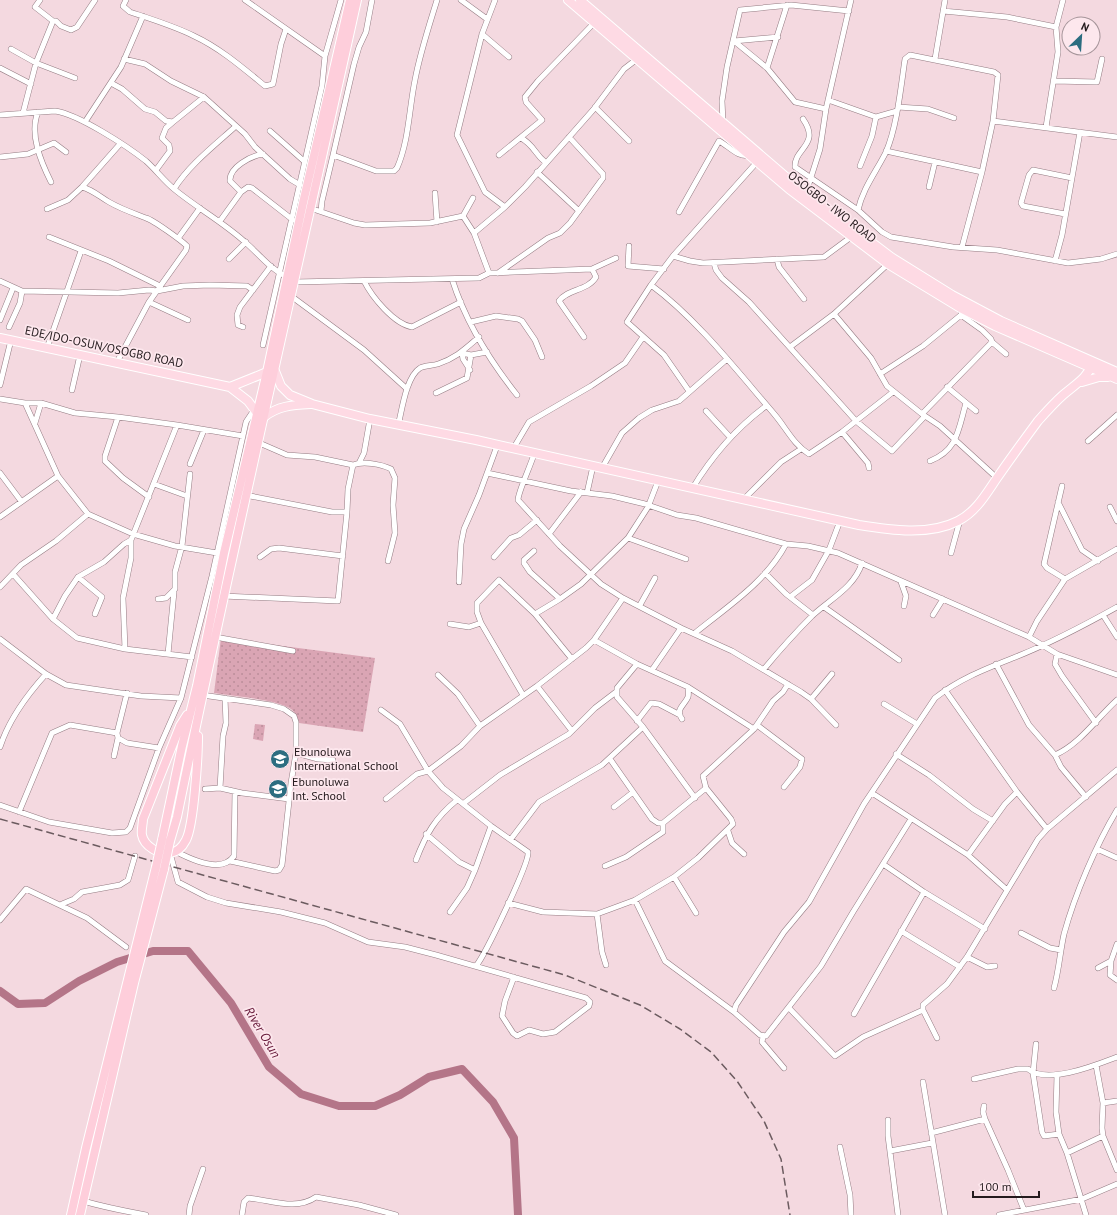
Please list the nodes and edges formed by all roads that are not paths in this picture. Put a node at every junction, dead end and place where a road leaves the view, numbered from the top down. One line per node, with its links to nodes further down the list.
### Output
1 (40, 0): 23 (street)
2 (96, 0): 23 (street)
3 (126, 0): 21 (street)
4 (245, 0): 27 (street)
5 (340, 0): 25 (street)
6 (350, 0): 28 (highway)
7 (357, 0): 47 (highway)
8 (372, 0): 75 (street)
9 (437, 0): 75 (street)
10 (461, 0): 22 (street)
11 (495, 0): 22 (street)
12 (568, 0): 24 (main road, OSOGBO - IWO ROAD)
13 (580, 0): 18 (main road, OSOGBO - IWO ROAD)
14 (851, 0): 19 (street)
15 (945, 0): 20 (street)
16 (1063, 0): 26 (street)
17 (790, 3): 19 (street); 30 (street); 31 (street)
18 (589, 4): 61 (main road, OSOGBO - IWO ROAD)
19 (848, 11): 48 (street)
20 (943, 11): 26 (street); 37 (street)
21 (143, 16): 27 (street); 35 (street)
22 (487, 19): 29 (street)
23 (53, 22): 39 (street)
24 (594, 23): 36 (main road, OSOGBO - IWO ROAD); 68 (street)
25 (333, 27): 28 (street); 33 (street)
26 (1056, 27): 43 (street)
27 (286, 29): 33 (street)
28 (344, 29): 47 (highway)
29 (482, 34): 34 (street); 101 (street)
30 (778, 37): 31 (street); 41 (street)
31 (734, 41): 41 (street); 61 (street)
32 (12, 49): 39 (street)
33 (326, 56): 79 (street)
34 (509, 58)
35 (124, 59): 44 (street); 46 (street)
36 (637, 59): 49 (street); 77 (main road, OSOGBO - IWO ROAD)
37 (935, 59): 51 (street); 58 (street)
38 (1102, 59): 43 (street)
39 (36, 63): 42 (street); 45 (street)
40 (0, 68): 45 (street)
41 (767, 68): 50 (street)
42 (75, 78)
43 (1054, 81): 63 (street)
44 (112, 83): 59 (street); 60 (street)
45 (31, 84): 53 (street)
46 (204, 97): 60 (street); 62 (street)
47 (331, 100): 87 (highway); 103 (highway)
48 (828, 100): 50 (street); 55 (street)
49 (595, 107): 67 (street); 69 (street)
50 (826, 109): 88 (street)
51 (898, 109): 55 (street); 57 (street); 72 (street)
52 (38, 112): 53 (street); 59 (street); 71 (street)
53 (23, 113): 54 (street)
54 (0, 115)
55 (876, 117): 83 (street)
56 (803, 118): 88 (street)
57 (954, 118)
58 (993, 121): 63 (street); 86 (street)
59 (85, 122): 70 (street)
60 (173, 122): 84 (street)
61 (723, 122): 98 (main road, OSOGBO - IWO ROAD)
62 (236, 126): 74 (street); 96 (street)
63 (1046, 127): 65 (street)
64 (270, 131): 79 (street)
65 (1080, 132): 66 (street); 89 (street)
66 (1117, 136)
67 (569, 137): 80 (street); 107 (street)
68 (521, 138): 76 (street); 80 (street)
69 (629, 141)
70 (120, 144): 84 (street); 90 (street)
71 (38, 150): 73 (street); 78 (street); 91 (street)
72 (886, 151): 82 (street); 105 (street)
73 (66, 152)
74 (263, 154): 92 (street); 97 (street)
75 (333, 155): 106 (street)
76 (499, 155)
77 (749, 155): 81 (main road, OSOGBO - IWO ROAD); 108 (street)
78 (0, 157)
79 (305, 162): 87 (street)
80 (545, 162): 85 (street)
81 (757, 162): 117 (main road, OSOGBO - IWO ROAD); 124 (street)
82 (935, 162): 86 (street); 94 (street)
83 (860, 166)
84 (156, 170): 96 (street)
85 (537, 172): 101 (street); 107 (street)
86 (982, 172): 120 (street)
87 (306, 174): 92 (street); 136 (highway)
88 (812, 177): 98 (street); 105 (street)
89 (1072, 178): 109 (street); 109 (street)
90 (89, 179): 93 (street); 95 (street)
91 (50, 182)
92 (300, 185): 111 (street)
93 (82, 187): 95 (street); 104 (street)
94 (929, 187)
95 (90, 189): 116 (street)
96 (174, 189): 102 (street)
97 (241, 192): 111 (street); 112 (street)
98 (806, 193): 122 (main road, OSOGBO - IWO ROAD)
99 (435, 194): 113 (street)
100 (473, 198): 110 (street)
101 (505, 207): 114 (street)
102 (200, 208): 112 (street); 116 (street)
103 (310, 208): 106 (street); 140 (highway)
104 (47, 209)
105 (858, 210): 120 (street)
106 (321, 211): 113 (street)
107 (579, 211): 134 (street)
108 (679, 212)
109 (1065, 214): 128 (street)
110 (463, 216): 113 (street); 114 (street)
111 (293, 220): 136 (street)
112 (220, 221): 118 (street)
113 (437, 222)
114 (474, 233): 135 (street)
115 (49, 237): 121 (street)
116 (179, 237): 141 (street)
117 (851, 237): 122 (main road, OSOGBO - IWO ROAD); 127 (street)
118 (246, 242): 126 (street); 131 (street)
119 (629, 246): 133 (street)
120 (962, 247): 128 (street)
121 (81, 251): 141 (street); 147 (street)
122 (878, 252): 130 (main road, OSOGBO - IWO ROAD); 176 (main road, OSOGBO - IWO ROAD)
123 (1117, 254): 128 (street)
124 (673, 256): 129 (street); 133 (street)
125 (616, 258): 132 (street)
126 (229, 259)
127 (777, 259): 129 (street); 149 (street)
128 (1055, 261)
129 (714, 263): 167 (street)
130 (888, 264): 152 (main road, OSOGBO - IWO ROAD); 153 (street)
131 (271, 266): 136 (street); 144 (street)
132 (592, 269): 134 (street); 159 (street)
133 (664, 269): 142 (street)
134 (498, 273): 135 (street)
135 (489, 274): 137 (street)
136 (283, 276): 165 (street); 178 (highway)
137 (452, 279): 139 (street); 151 (street)
138 (0, 281): 143 (street)
139 (364, 281): 140 (street); 151 (street)
140 (295, 282): 148 (highway)
141 (160, 286): 146 (street)
142 (651, 286): 160 (street); 174 (street)
143 (13, 288): 145 (street); 154 (street)
144 (253, 290): 146 (street); 158 (street)
145 (22, 291): 147 (street); 157 (street)
146 (157, 291): 147 (street); 150 (street)
147 (67, 292): 166 (street)
148 (291, 296): 178 (highway); 185 (street)
149 (804, 299)
150 (149, 302): 155 (street); 175 (street)
151 (461, 302): 156 (street)
152 (961, 312): 164 (street); 176 (main road, OSOGBO - IWO ROAD); 179 (street)
153 (834, 314): 167 (street); 179 (street)
154 (0, 320)
155 (188, 320)
156 (471, 322): 162 (street); 173 (street)
157 (10, 327)
158 (243, 327)
159 (584, 337)
160 (644, 337): 187 (street); 216 (street)
161 (0, 338): 163 (main road, EDE/IDO-OSUN/OSOGBO ROAD)
162 (479, 338): 168 (street); 169 (street)
163 (11, 340): 166 (main road, EDE/IDO-OSUN/OSOGBO ROAD); 182 (street)
164 (992, 342): 171 (street); 184 (street)
165 (263, 345)
166 (47, 348): 170 (main road, EDE/IDO-OSUN/OSOGBO ROAD)
167 (790, 348): 204 (street)
168 (487, 352): 172 (street); 190 (street)
169 (462, 353): 172 (street); 177 (street); 185 (street)
170 (80, 354): 175 (main road, EDE/IDO-OSUN/OSOGBO ROAD); 186 (street)
171 (1006, 354)
172 (471, 355): 177 (street)
173 (542, 356)
174 (727, 360): 187 (street); 196 (street)
175 (117, 362): 183 (main road, EDE/IDO-OSUN/OSOGBO ROAD)
176 (1092, 365): 180 (main road, OSOGBO - IWO ROAD); 181 (main road)
177 (470, 370): 189 (street)
178 (271, 372): 183 (main road); 195 (main road); 199 (highway)
179 (880, 374): 188 (street)
180 (1116, 376): 181 (main road)
181 (1079, 383): 230 (main road)
182 (0, 385)
183 (230, 387): 199 (main road)
184 (947, 387): 194 (street); 200 (street)
185 (407, 389): 207 (street)
186 (72, 390)
187 (689, 391): 224 (street)
188 (893, 392): 200 (street); 204 (street)
189 (436, 393)
190 (516, 395)
191 (0, 399): 192 (street)
192 (25, 403): 193 (street); 205 (street)
193 (41, 403): 202 (street); 205 (street)
194 (966, 403): 198 (street); 212 (street)
195 (312, 404): 199 (main road); 203 (main road)
196 (766, 406): 211 (street); 217 (street)
197 (706, 411): 211 (street)
198 (976, 411)
199 (258, 413): 210 (street); 214 (highway); 334 (highway)
200 (923, 415): 204 (street); 212 (street)
201 (1117, 415): 213 (street)
202 (118, 417): 206 (street); 240 (street)
203 (370, 419): 207 (main road); 220 (street)
204 (856, 421): 209 (street)
205 (35, 423): 229 (street)
206 (177, 425): 208 (street); 233 (street)
207 (398, 426): 215 (main road)
208 (204, 430): 210 (street); 221 (street)
209 (842, 432): 217 (street); 225 (street)
210 (243, 436): 261 (street)
211 (730, 437): 235 (street)
212 (955, 439): 219 (street); 230 (street)
213 (1088, 441)
214 (257, 442): 222 (street); 238 (highway)
215 (497, 446): 216 (main road); 227 (street)
216 (513, 449): 218 (main road)
217 (801, 449): 241 (street)
218 (534, 454): 223 (main road); 231 (street)
219 (930, 461)
220 (362, 462): 222 (street); 268 (street)
221 (190, 464)
222 (353, 465): 246 (street)
223 (593, 466): 224 (main road); 237 (street)
224 (602, 468): 232 (main road)
225 (869, 468)
226 (0, 473): 242 (street)
227 (487, 473): 231 (street); 276 (street)
228 (190, 474): 239 (street)
229 (58, 476): 242 (street); 247 (street)
230 (997, 478): 250 (main road)
231 (525, 481): 236 (street); 249 (street)
232 (658, 481): 235 (main road); 244 (street)
233 (154, 484): 239 (street); 240 (street)
234 (1062, 486): 243 (street)
235 (692, 489): 241 (main road)
236 (580, 492): 237 (street); 253 (street)
237 (587, 492): 244 (street)
238 (245, 495): 246 (street); 280 (highway)
239 (187, 496): 257 (street)
240 (148, 497): 254 (street)
241 (743, 500): 251 (main road)
242 (21, 501): 248 (street)
243 (1058, 502): 267 (street); 275 (street)
244 (648, 507): 255 (street); 256 (street)
245 (1110, 507): 252 (street)
246 (347, 512): 263 (street)
247 (88, 514): 254 (street); 271 (street)
248 (0, 517)
249 (537, 520): 253 (street); 265 (street)
250 (960, 520): 251 (main road); 262 (street)
251 (840, 521): 259 (street)
252 (1117, 521)
253 (549, 534): 272 (street)
254 (132, 537): 257 (street); 273 (street); 306 (street)
255 (628, 538): 266 (street); 272 (street)
256 (786, 544): 259 (street); 270 (street)
257 (182, 546): 261 (street); 279 (street)
258 (1117, 549): 267 (street)
259 (829, 550): 269 (street); 281 (street)
260 (534, 551): 284 (street)
261 (217, 553): 310 (street)
262 (951, 553)
263 (343, 556): 264 (street); 280 (street)
264 (260, 557)
265 (494, 557)
266 (686, 559)
267 (1098, 560): 275 (street)
268 (388, 561)
269 (862, 563): 277 (street); 288 (street)
270 (765, 573): 281 (street); 299 (street)
271 (13, 574): 278 (street); 295 (street)
272 (591, 575): 282 (street); 284 (street)
273 (78, 577): 290 (street); 295 (street)
274 (655, 578): 286 (street)
275 (1065, 578): 301 (street)
276 (459, 582)
277 (900, 582): 285 (street); 287 (street)
278 (0, 587)
279 (174, 592): 283 (street); 308 (street)
280 (223, 596): 302 (highway)
281 (790, 597): 292 (street)
282 (623, 598): 286 (street); 304 (street)
283 (158, 599)
284 (560, 599): 291 (street)
285 (943, 599): 294 (street); 301 (street)
286 (640, 605): 298 (street)
287 (904, 606)
288 (824, 607): 292 (street); 312 (street)
289 (1117, 607): 293 (street)
290 (95, 614)
291 (535, 614): 296 (street); 311 (street)
292 (813, 615): 315 (street)
293 (1103, 615): 300 (street); 305 (street)
294 (933, 616)
295 (53, 619): 306 (street)
296 (481, 623): 297 (street); 328 (street)
297 (450, 624)
298 (681, 628): 299 (street); 316 (street)
299 (695, 633): 315 (street)
300 (1117, 636)
301 (1029, 637): 305 (street)
302 (214, 638): 307 (street); 327 (highway)
303 (0, 639): 317 (street)
304 (594, 640): 311 (street); 313 (street)
305 (1043, 645): 309 (street); 314 (street)
306 (125, 649): 308 (street)
307 (293, 651)
308 (168, 654): 310 (street)
309 (1057, 654): 319 (street); 338 (street)
310 (192, 657): 329 (street)
311 (572, 659): 322 (street)
312 (899, 660)
313 (637, 664): 316 (street); 325 (street)
314 (996, 664): 324 (street); 350 (street)
315 (764, 669): 321 (street)
316 (652, 670): 323 (street)
317 (46, 674): 326 (street); 346 (street)
318 (832, 674): 331 (street)
319 (1117, 675)
320 (438, 676): 341 (street)
321 (788, 684): 331 (street); 343 (street)
322 (537, 686): 328 (street); 344 (street)
323 (688, 687): 337 (street); 343 (street)
324 (945, 690): 339 (street); 361 (street)
325 (616, 692): 337 (street); 344 (street)
326 (127, 693): 329 (street); 345 (street)
327 (202, 695): 330 (street); 336 (highway)
328 (523, 695): 341 (street)
329 (181, 698): 347 (street)
330 (225, 698): 348 (street); 357 (street)
331 (811, 699): 340 (street)
332 (1117, 700): 338 (street)
333 (884, 704): 339 (street)
334 (192, 708): 375 (highway); 384 (highway)
335 (381, 710): 355 (street)
336 (198, 718): 384 (highway); 386 (highway)
337 (637, 721): 342 (street)
338 (1096, 722): 350 (street)
339 (917, 724): 349 (street)
340 (836, 725)
341 (480, 726): 355 (street)
342 (643, 727): 352 (street); 365 (street)
343 (756, 727): 356 (street); 358 (street)
344 (572, 731): 370 (street)
345 (118, 736): 347 (street); 351 (street); 374 (street)
346 (0, 747)
347 (160, 748): 368 (street)
348 (296, 753): 353 (street); 366 (street)
349 (896, 754): 363 (street); 377 (street)
350 (1055, 755): 364 (street)
351 (114, 756)
352 (610, 759): 362 (street); 383 (street)
353 (333, 760)
354 (1117, 770): 364 (street)
355 (428, 771): 367 (street); 369 (street)
356 (784, 787)
357 (220, 788): 359 (street); 360 (street)
358 (706, 788): 365 (street); 381 (street)
359 (205, 789)
360 (235, 792): 366 (street); 392 (street)
361 (1017, 792): 377 (street); 380 (street)
362 (632, 793): 372 (street); 378 (street)
363 (872, 793): 376 (street); 425 (street)
364 (1086, 797): 380 (street)
365 (695, 798): 378 (street)
366 (289, 799): 392 (street)
367 (386, 799)
368 (140, 800): 374 (street); 375 (street)
369 (457, 800): 370 (street); 382 (street)
370 (464, 804): 379 (street)
371 (0, 805): 374 (street)
372 (614, 807)
373 (1117, 810): 385 (street)
374 (20, 812)
375 (143, 819): 386 (highway)
376 (911, 819): 388 (street); 393 (street)
377 (993, 821): 388 (street)
378 (663, 823): 394 (street)
379 (491, 826): 383 (street); 395 (street)
380 (1047, 829): 397 (street)
381 (728, 831): 387 (street); 396 (street)
382 (426, 834): 391 (street); 395 (street)
383 (511, 839): 400 (street)
384 (166, 841): 421 (highway, bridge)
385 (1097, 849): 390 (street); 411 (street)
386 (173, 852): 392 (street); 415 (street)
387 (744, 854)
388 (968, 855): 397 (street)
389 (135, 856): 401 (street)
390 (1117, 858)
391 (416, 860)
392 (230, 862)
393 (883, 864): 398 (street); 423 (street)
394 (605, 866)
395 (476, 870): 402 (street)
396 (674, 877): 399 (street); 403 (street)
397 (1006, 890): 406 (street)
398 (924, 892): 406 (street); 407 (street)
399 (635, 900): 404 (street); 425 (street)
400 (508, 903): 404 (street); 415 (street)
401 (62, 904): 405 (street); 410 (street)
402 (450, 912)
403 (696, 913)
404 (597, 914): 414 (street)
405 (0, 920)
406 (985, 929): 412 (street)
407 (901, 931): 417 (street); 426 (street)
408 (1021, 933): 411 (street)
409 (1117, 944): 413 (street)
410 (126, 947)
411 (1060, 950): 422 (street)
412 (967, 957): 416 (street); 417 (street)
413 (1111, 961): 418 (street); 420 (street)
414 (606, 965)
415 (476, 966): 419 (street)
416 (995, 966)
417 (960, 967): 424 (street)
418 (1098, 968)
419 (514, 977): 419 (street)
420 (1117, 980)
421 (130, 983): 453 (highway); 455 (highway)
422 (1054, 988)
423 (789, 1008): 424 (street); 427 (street)
424 (923, 1010): 428 (street)
425 (734, 1012): 427 (street)
426 (854, 1014)
427 (763, 1037): 432 (street)
428 (937, 1038)
429 (1036, 1044): 433 (street)
430 (1117, 1057): 431 (street)
431 (1096, 1065): 434 (street); 438 (street)
432 (784, 1068)
433 (1033, 1073): 434 (street); 435 (street); 443 (street)
434 (1057, 1075): 443 (street)
435 (974, 1079)
436 (922, 1082): 442 (street)
437 (1117, 1101): 438 (street)
438 (1103, 1103): 444 (street)
439 (984, 1106): 440 (street)
440 (984, 1119): 442 (street); 454 (street)
441 (888, 1120): 447 (street)
442 (931, 1133): 445 (street)
443 (1059, 1134): 448 (street)
444 (1104, 1136): 448 (street); 450 (street)
445 (932, 1143): 447 (street); 463 (street)
446 (840, 1147): 461 (street)
447 (890, 1151): 462 (street)
448 (1067, 1153): 452 (street)
449 (203, 1169): 458 (street)
450 (1117, 1170)
451 (1117, 1184): 452 (street)
452 (1082, 1199): 454 (street); 465 (street)
453 (83, 1201): 456 (highway); 457 (street)
454 (1024, 1210): 464 (street)
455 (71, 1215)
456 (80, 1215)
457 (146, 1215)
458 (190, 1215)
459 (242, 1215): 460 (street)
460 (396, 1215)
461 (850, 1215)
462 (898, 1215)
463 (945, 1215)
464 (999, 1215)
465 (1086, 1215)

